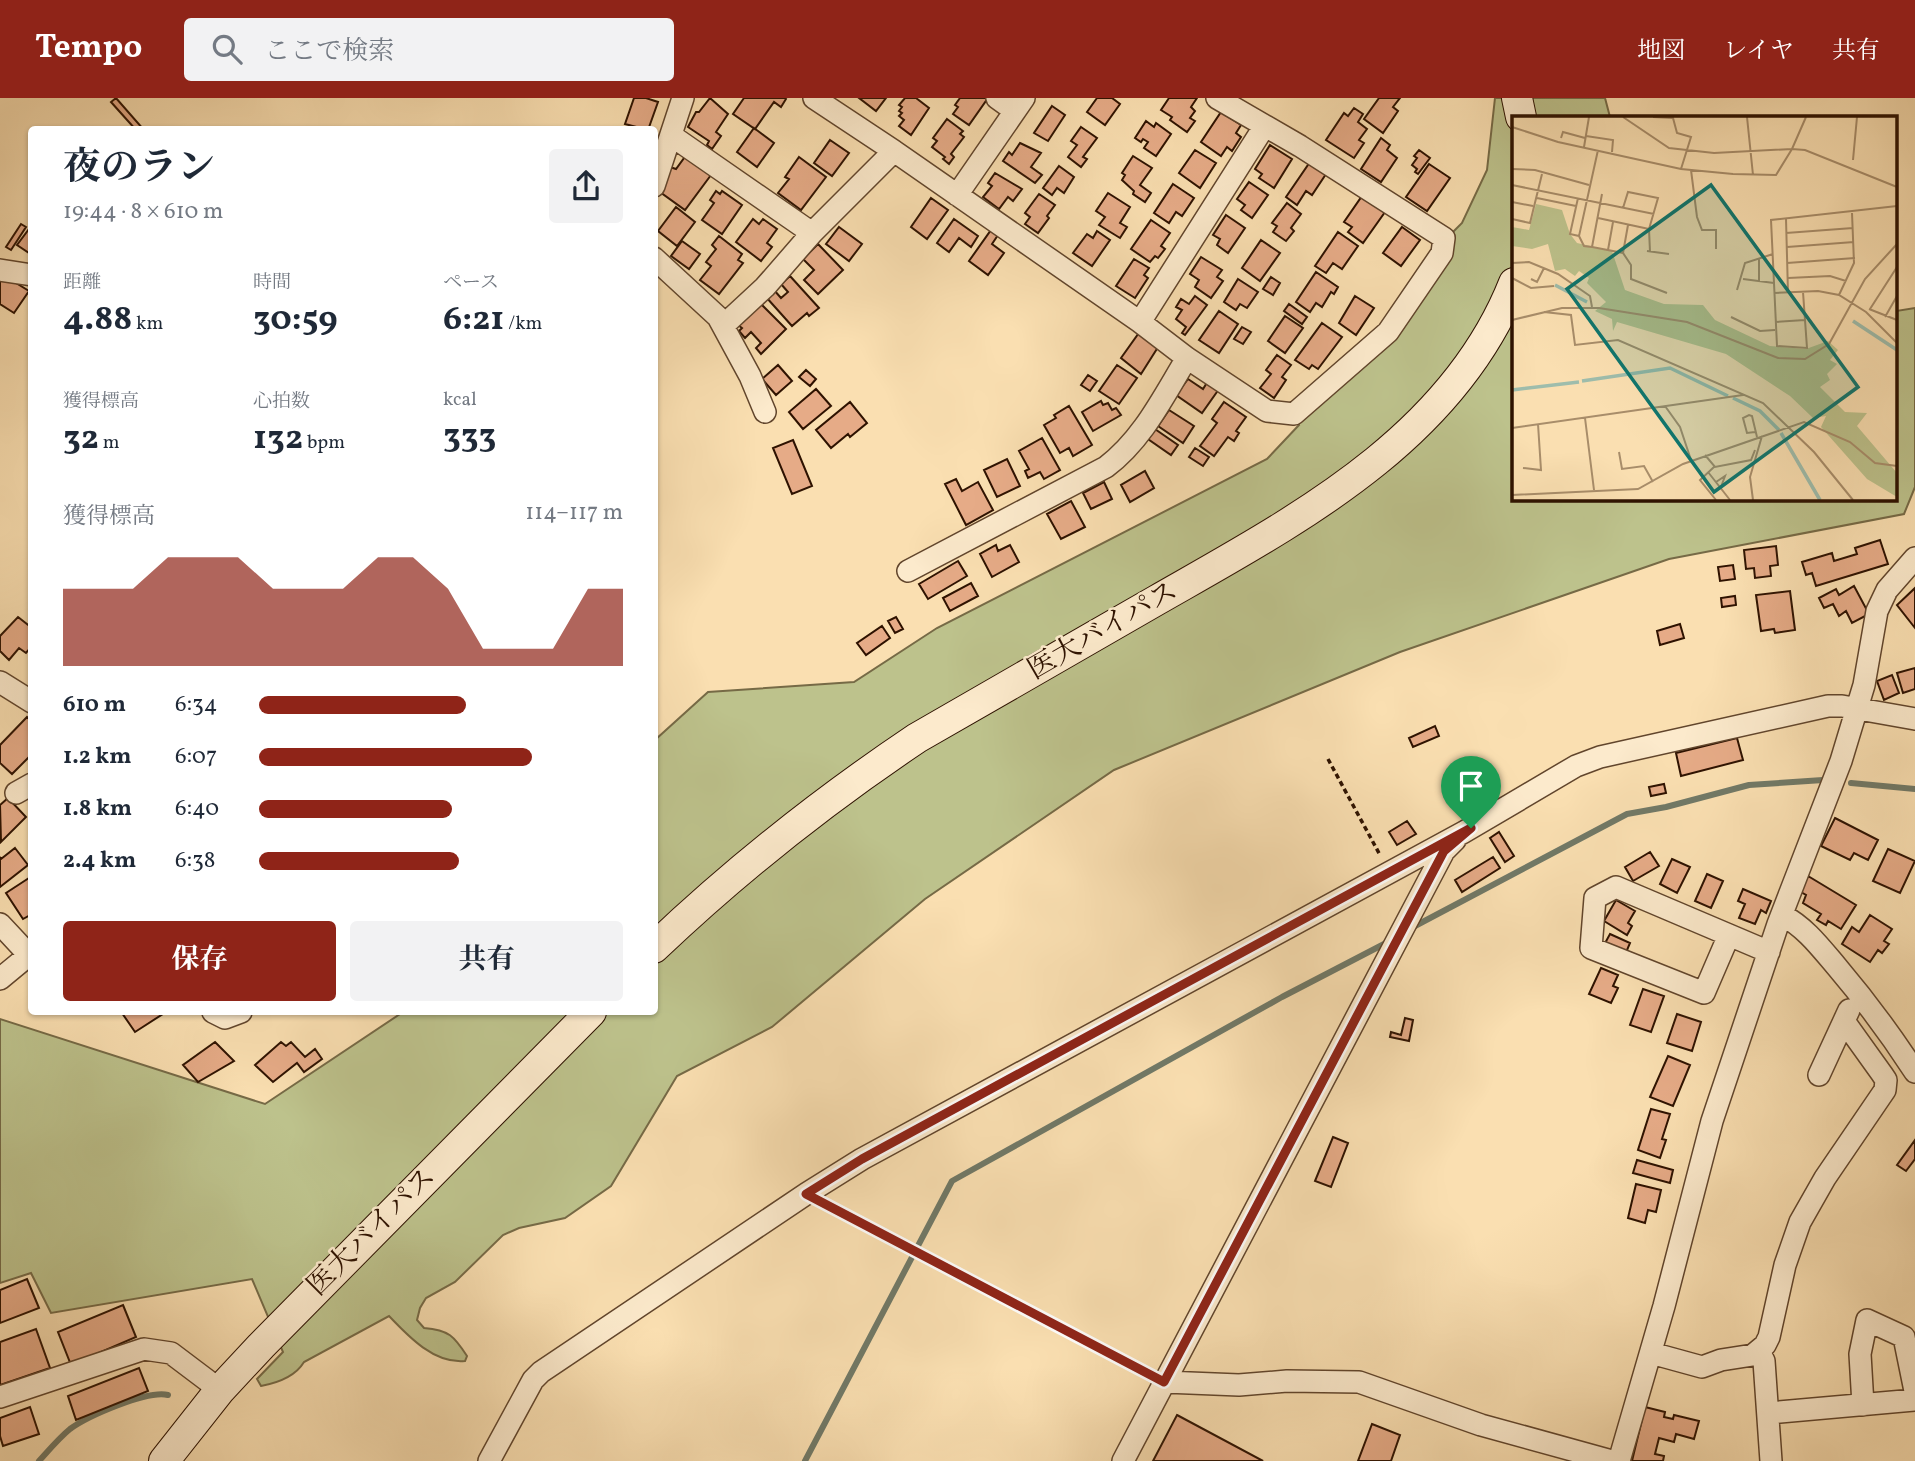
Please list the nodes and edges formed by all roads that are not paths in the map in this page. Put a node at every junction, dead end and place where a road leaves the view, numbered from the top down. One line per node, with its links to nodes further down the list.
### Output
1 (683, 98): 9 (street)
2 (814, 98): 10 (street)
3 (997, 98): 6 (street)
4 (1217, 98): 8 (street)
5 (1517, 98): 7 (main road)
6 (1020, 105): 12 (street)
7 (1521, 116)
8 (1264, 127): 18 (street); 20 (street)
9 (672, 136): 11 (street); 13 (street)
10 (894, 151): 12 (street); 13 (street)
11 (658, 175)
12 (957, 195): 18 (street)
13 (812, 233): 19 (street)
14 (658, 262): 19 (street)
15 (0, 270): 16 (street)
16 (28, 274)
17 (1512, 286): 32 (main road, 医大バイパス)
18 (1140, 322): 20 (street)
19 (723, 325): 21 (street)
20 (1187, 358): 23 (street)
21 (765, 412)
22 (1915, 558): 26 (street)
23 (908, 571)
24 (0, 682): 25 (street)
25 (28, 700)
26 (1857, 709): 27 (street); 28 (street); 29 (street)
27 (1915, 719)
28 (1471, 828): 44 (street); 52 (street)
29 (1782, 915): 33 (street); 37 (street)
30 (0, 924): 34 (street)
31 (1729, 935): 31 (street); 33 (street)
32 (658, 944)
33 (1769, 952): 43 (street)
34 (28, 953)
35 (28, 957): 36 (street)
36 (0, 979)
37 (1858, 992): 39 (street); 40 (street)
38 (588, 1015): 45 (main road, 医大バイパス)
39 (1844, 1021): 41 (street); 42 (street)
40 (1915, 1072)
41 (1819, 1074)
42 (1759, 1351): 43 (street); 50 (street)
43 (1651, 1353): 55 (street)
44 (1164, 1382): 53 (street); 54 (street)
45 (220, 1390): 47 (street); 51 (main road, 医大バイパス)
46 (1915, 1391): 49 (street)
47 (0, 1397)
48 (1915, 1400): 49 (street)
49 (1863, 1405): 50 (street)
50 (1768, 1413): 56 (street)
51 (164, 1461)
52 (489, 1461)
53 (1123, 1461)
54 (1612, 1461)
55 (1619, 1461)
56 (1771, 1461)

